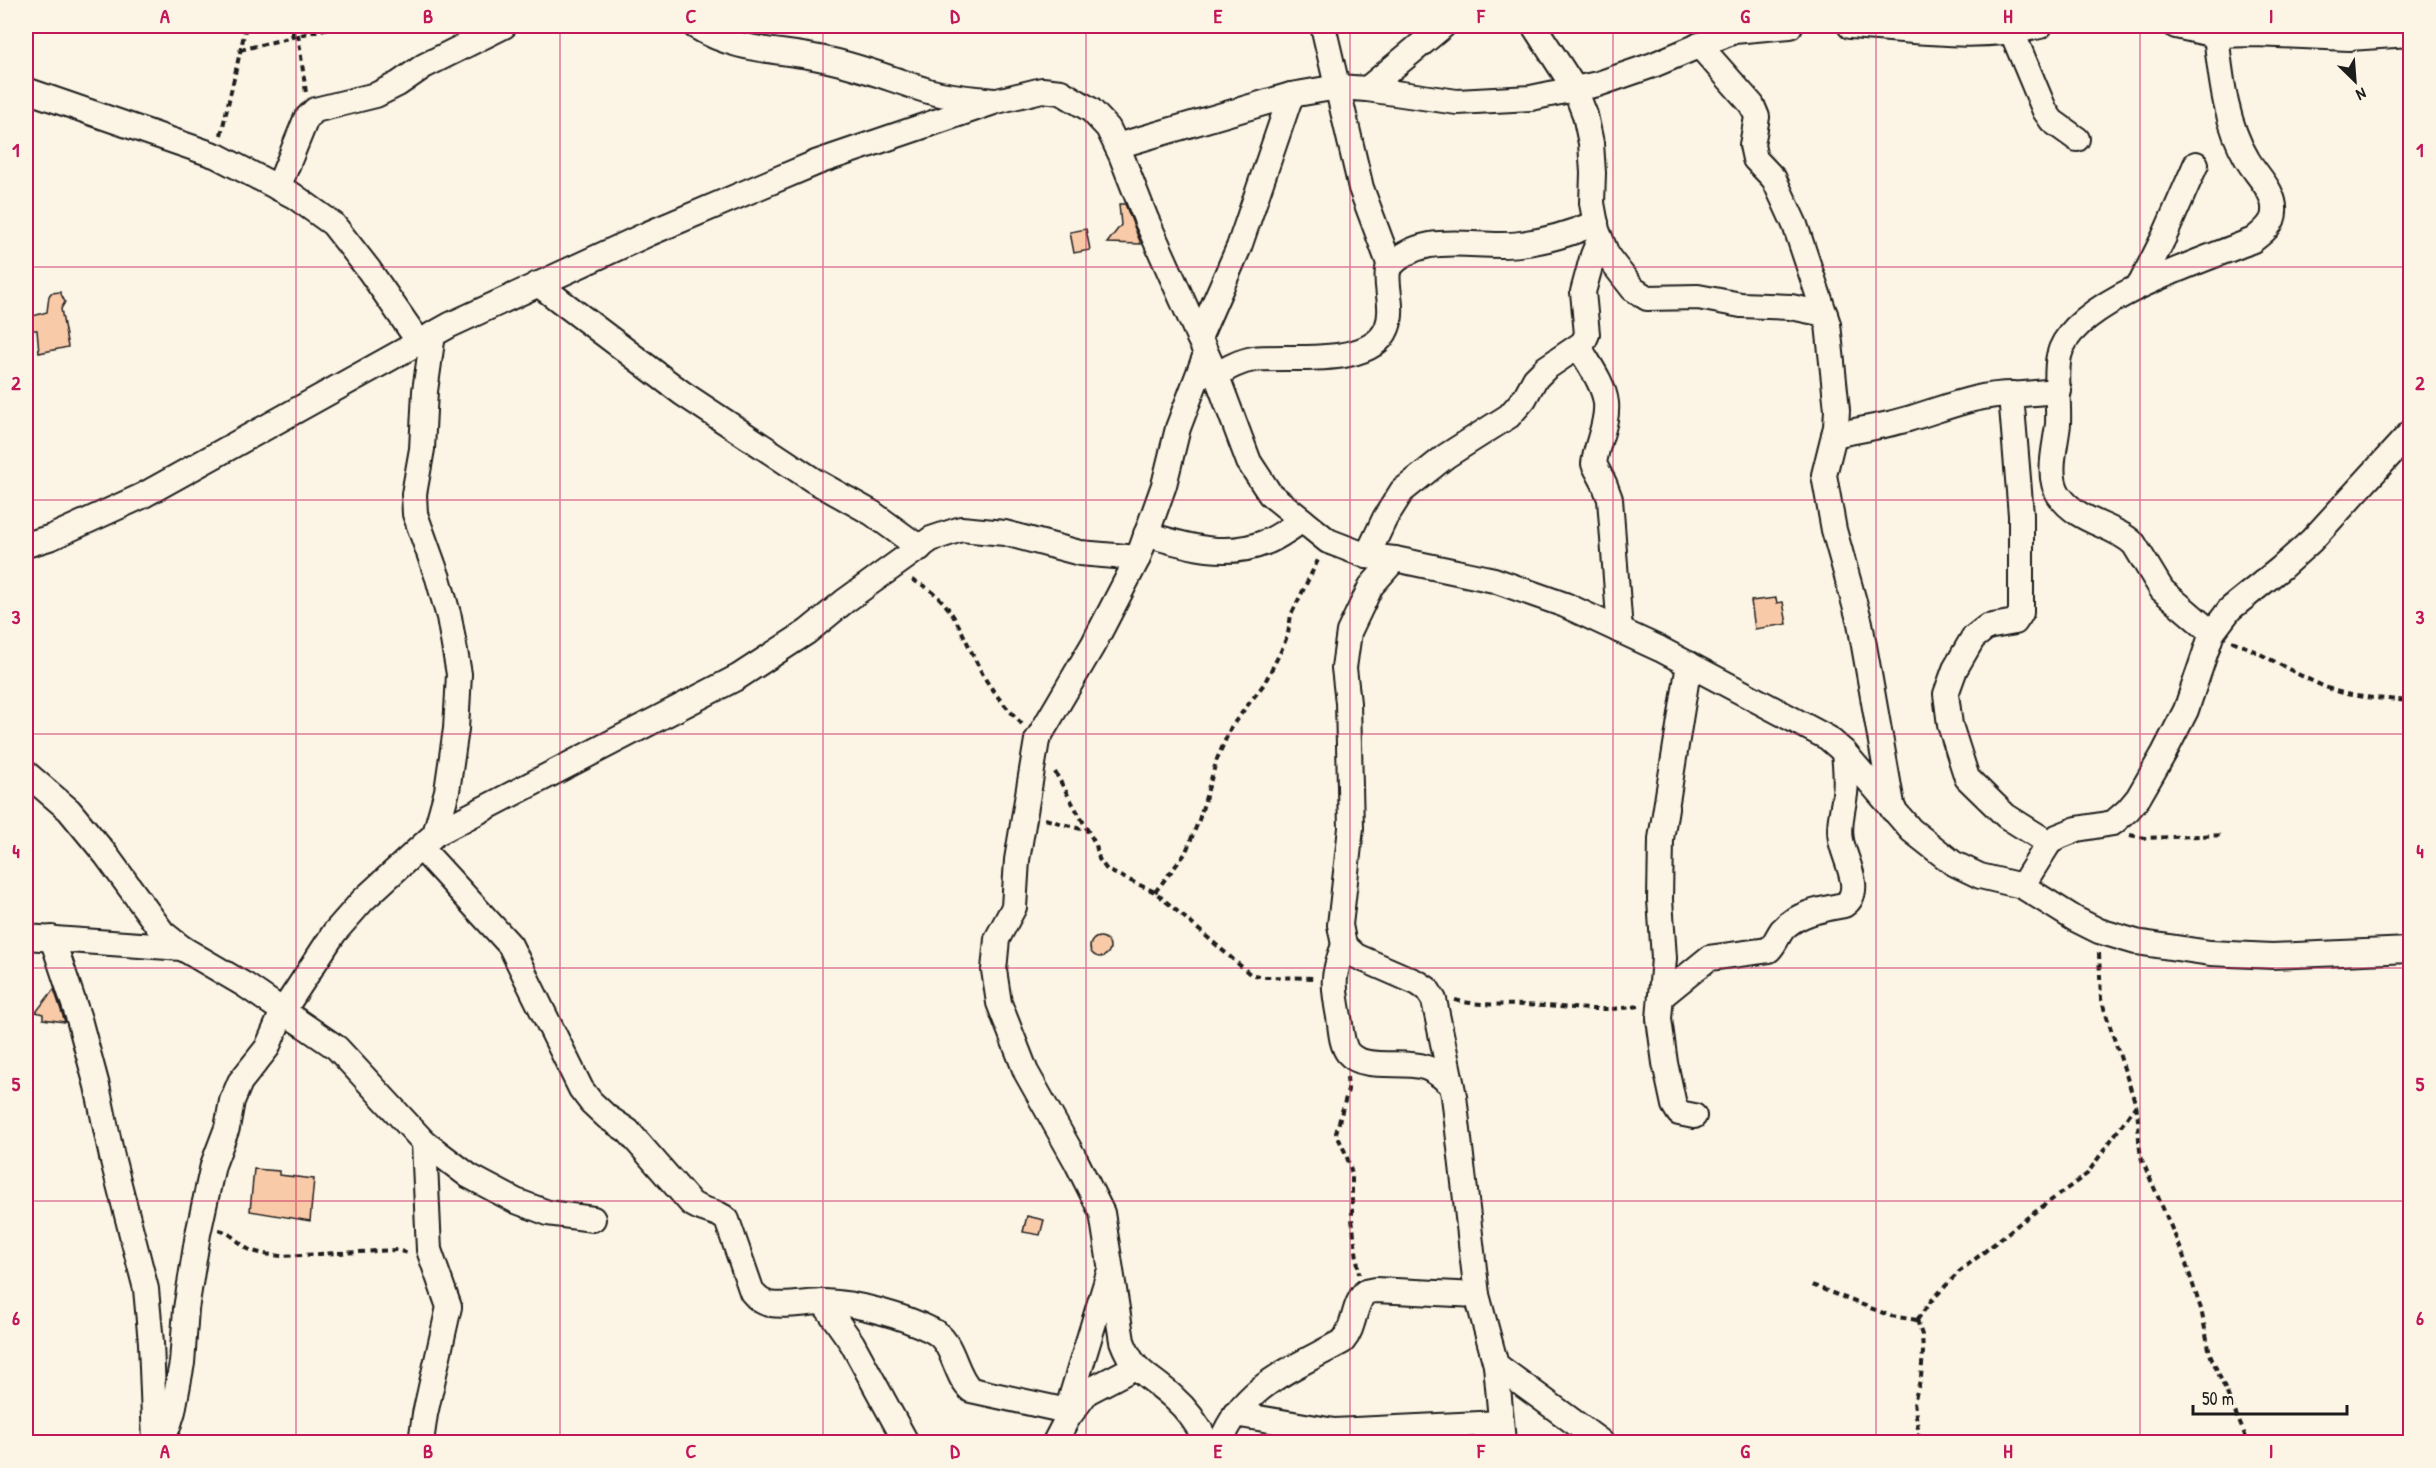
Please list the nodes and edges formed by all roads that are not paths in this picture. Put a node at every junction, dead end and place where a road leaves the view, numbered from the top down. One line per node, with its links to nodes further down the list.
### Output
1 (504, 26): 23 (street)
2 (695, 26): 19 (street)
3 (1323, 26): 14 (street)
4 (1443, 26): 15 (street)
5 (1534, 26): 16 (street)
6 (1790, 26): 13 (street)
7 (1850, 26): 10 (street)
8 (2040, 26): 10 (street)
9 (2176, 26): 12 (street)
10 (2012, 32): 20 (street)
11 (2403, 32): 12 (street)
12 (2216, 35): 27 (street)
13 (1699, 45): 16 (street); 28 (street)
14 (1338, 87): 15 (street); 18 (street); 25 (street)
15 (1367, 89): 16 (street)
16 (1575, 89): 24 (street)
17 (26, 90): 23 (street)
18 (1291, 95): 21 (street); 31 (street)
19 (997, 101): 21 (street); 26 (street)
20 (2077, 139)
21 (1117, 146): 31 (street)
22 (2196, 164): 27 (street)
23 (278, 188): 29 (street)
24 (1598, 231): 25 (street); 28 (street); 30 (street)
25 (1390, 266): 31 (street)
26 (538, 284): 29 (street); 39 (street)
27 (2140, 285): 32 (street)
28 (1825, 314): 35 (street)
29 (426, 338): 38 (street); 49 (street)
30 (1579, 347): 40 (street); 43 (street)
31 (1207, 356): 36 (street); 37 (street)
32 (2059, 391): 33 (street); 44 (street)
33 (2013, 394): 35 (street); 50 (street)
34 (2410, 433): 44 (street)
35 (1834, 435): 48 (street)
36 (1302, 520): 37 (street); 40 (street)
37 (1146, 534): 41 (street)
38 (26, 545)
39 (920, 548): 41 (street); 49 (street)
40 (1367, 556): 42 (street)
41 (1138, 558): 63 (street)
42 (1395, 559): 43 (street); 54 (street)
43 (1620, 631): 45 (street)
44 (2212, 633): 50 (street)
45 (1689, 664): 46 (street); 57 (street)
46 (1844, 752): 48 (street); 57 (street)
47 (26, 773): 55 (street)
48 (1893, 810): 51 (street)
49 (428, 841): 58 (street); 65 (street)
50 (2049, 843): 51 (street)
51 (2022, 886): 56 (street)
52 (26, 937): 53 (street)
53 (52, 938): 55 (street); 71 (street)
54 (1344, 945): 59 (street); 59 (street)
55 (182, 948): 58 (street)
56 (2410, 950)
57 (1661, 997): 60 (street)
58 (283, 1011): 61 (street); 71 (street)
59 (1451, 1084): 64 (street)
60 (1694, 1116)
61 (424, 1142): 62 (street); 72 (street)
62 (593, 1219)
63 (1112, 1265): 67 (street); 69 (street)
64 (1477, 1294): 66 (street); 68 (street)
65 (823, 1302): 69 (street); 73 (street)
66 (1496, 1365): 70 (street); 77 (street)
67 (1135, 1367): 69 (street); 75 (street)
68 (1235, 1414): 70 (street); 76 (street)
69 (1067, 1415): 74 (street)
70 (1502, 1433)
71 (156, 1443)
72 (422, 1443)
73 (906, 1443)
74 (1054, 1443)
75 (1207, 1443)
76 (1221, 1443)
77 (1601, 1443)

